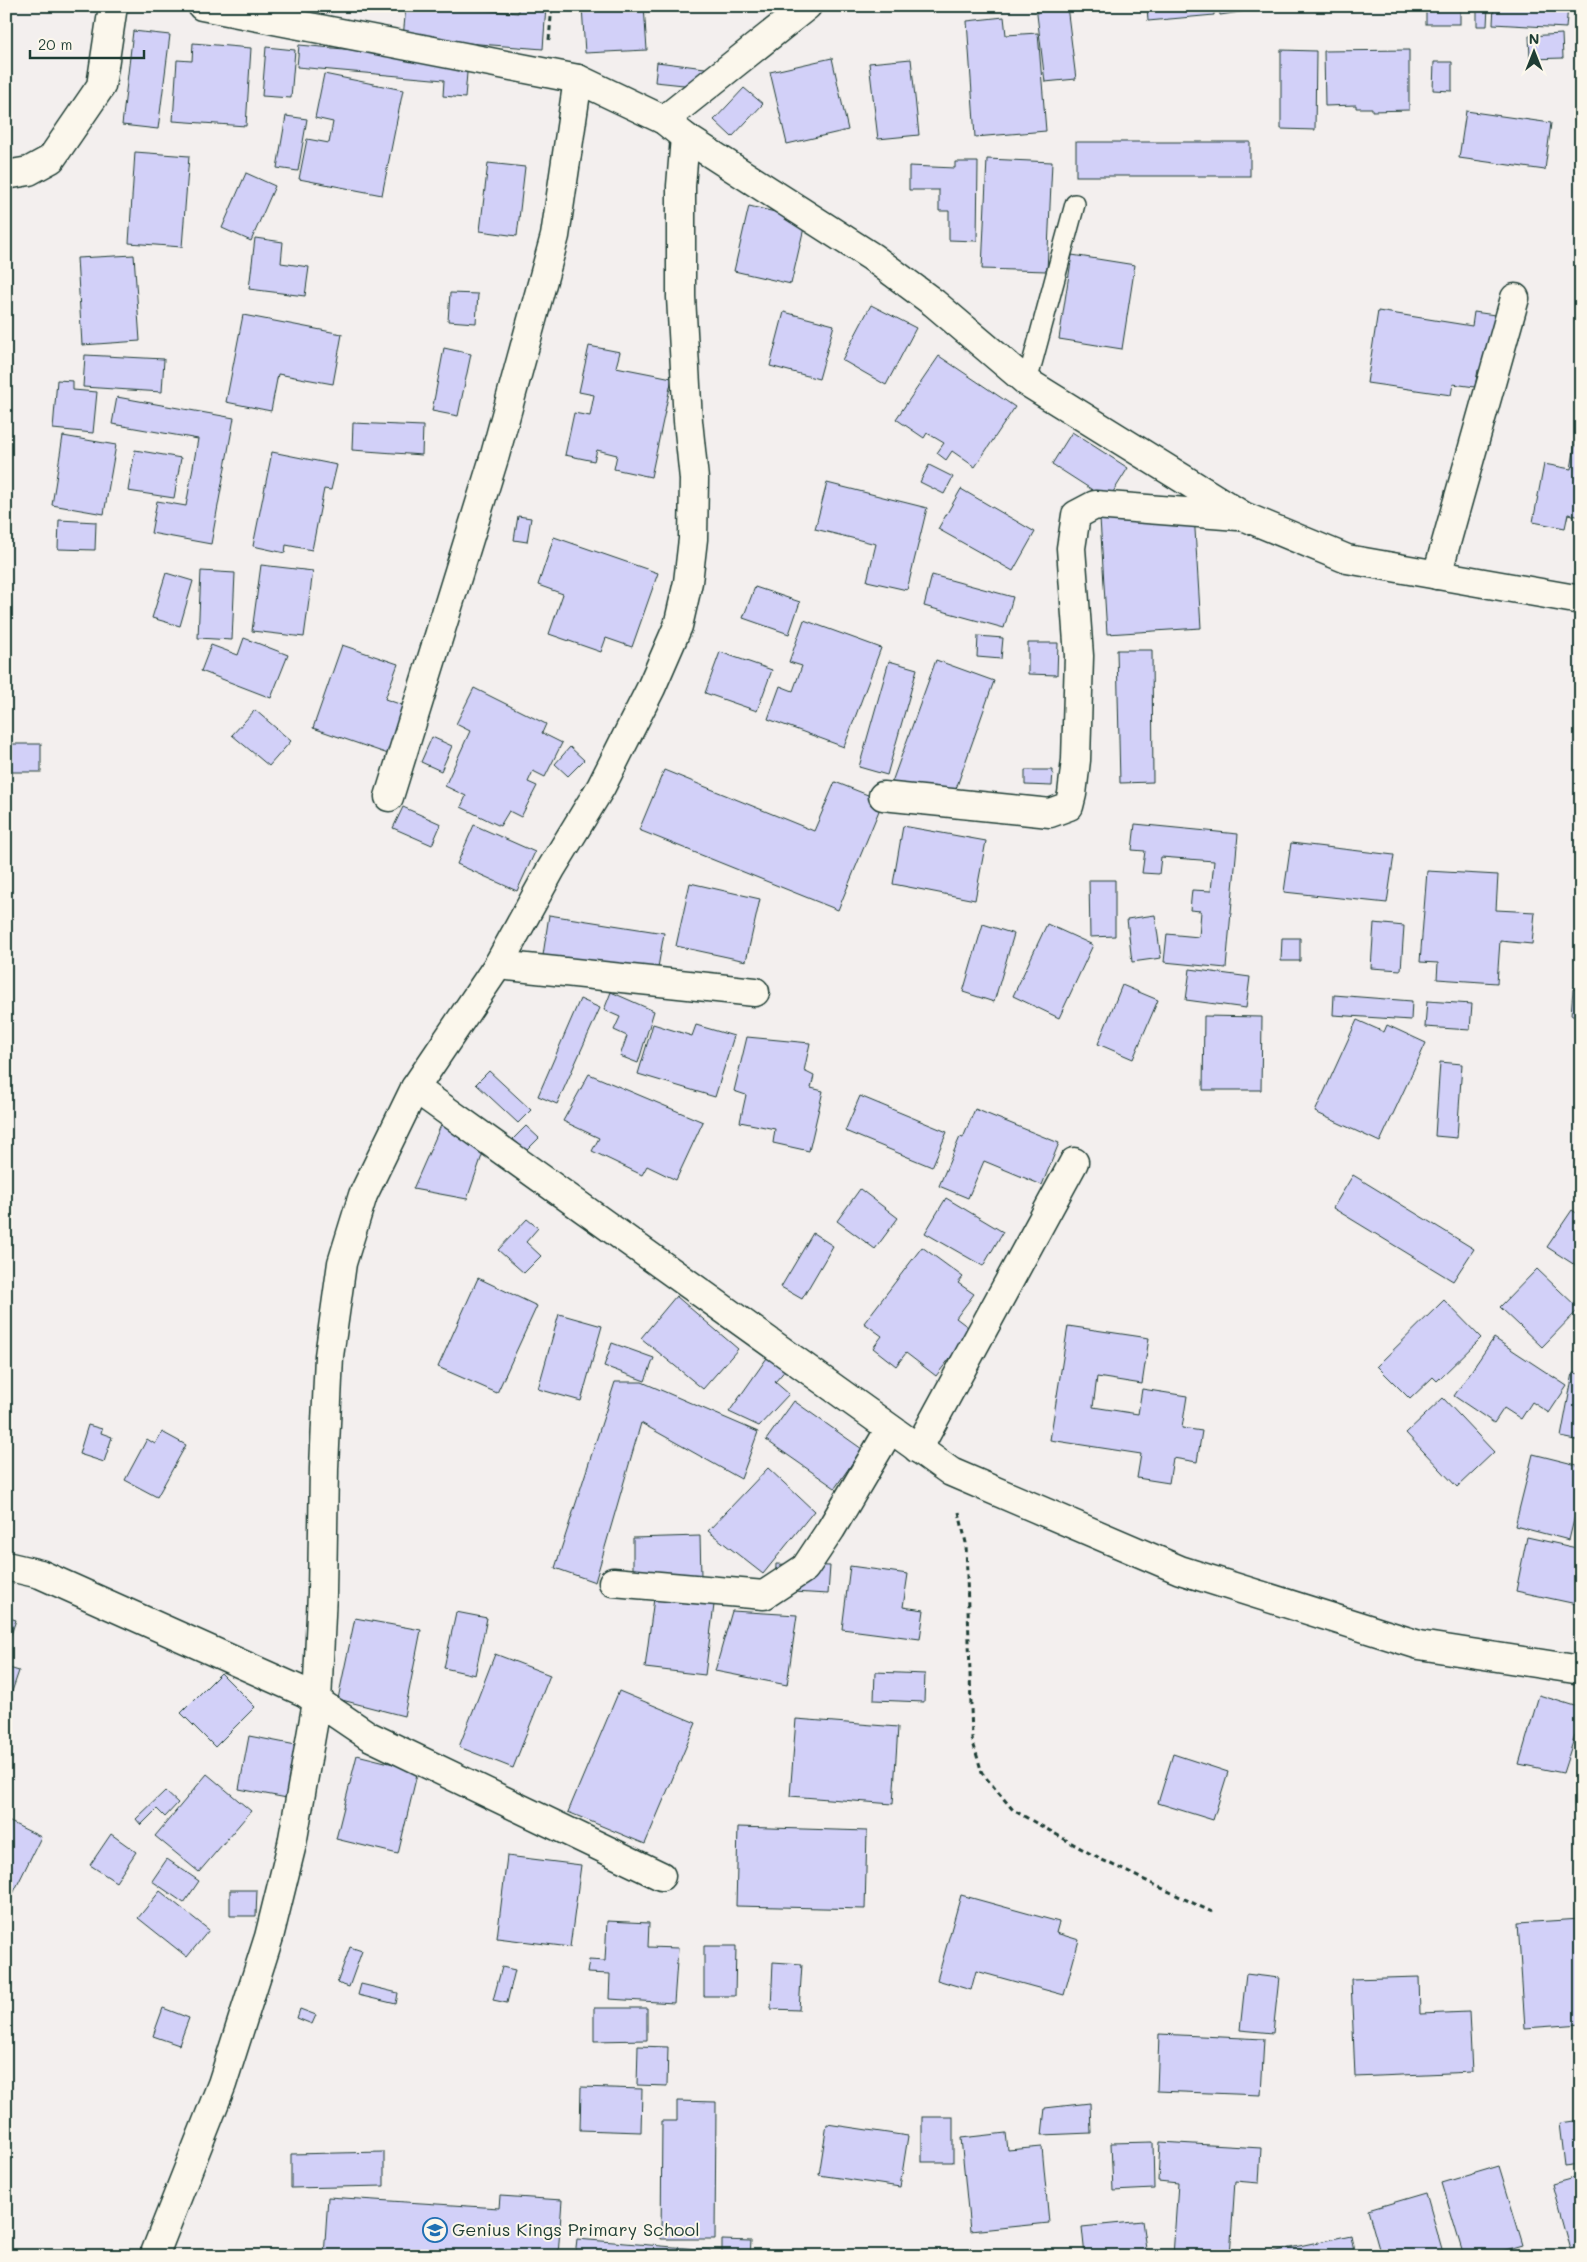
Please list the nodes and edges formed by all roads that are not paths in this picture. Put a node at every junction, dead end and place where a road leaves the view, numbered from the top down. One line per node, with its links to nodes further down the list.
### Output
1 (113, 6): 7 (street)
2 (202, 6): 4 (street)
3 (807, 6): 5 (street)
4 (578, 79): 5 (street); 15 (street)
5 (664, 120): 6 (street)
6 (684, 137): 10 (street); 16 (street)
7 (6, 175)
8 (1075, 204): 10 (lane)
9 (1515, 298): 12 (street)
10 (1027, 382): 11 (street)
11 (1243, 516): 12 (street); 14 (street)
12 (1437, 575): 13 (street)
13 (1581, 600)
14 (883, 796)
15 (389, 797)
16 (498, 965): 17 (street); 18 (street)
17 (755, 992)
18 (415, 1088): 20 (street); 25 (street)
19 (1074, 1162): 21 (street)
20 (890, 1428): 21 (street); 23 (street)
21 (918, 1449): 24 (street)
22 (6, 1566): 25 (street)
23 (613, 1582)
24 (1581, 1670)
25 (317, 1702): 26 (street); 27 (street)
26 (661, 1876)
27 (154, 2256)

